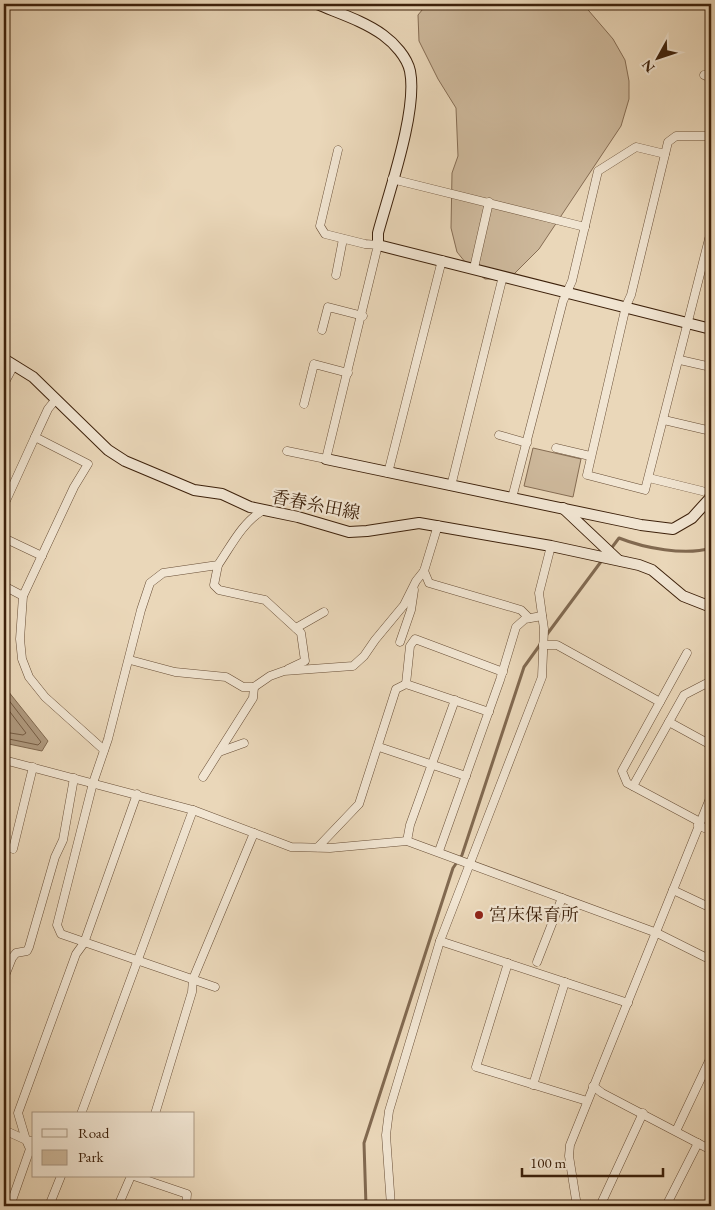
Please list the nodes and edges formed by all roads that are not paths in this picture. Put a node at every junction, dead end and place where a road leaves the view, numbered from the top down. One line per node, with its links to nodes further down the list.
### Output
1 (317, 4): 5 (street)
2 (711, 136): 4 (street)
3 (338, 150): 9 (street)
4 (665, 154): 7 (street); 16 (street)
5 (392, 179): 6 (street); 10 (street)
6 (489, 202): 7 (street); 12 (street)
7 (585, 227): 15 (street)
8 (711, 231): 18 (street)
9 (343, 239): 10 (street); 13 (street)
10 (378, 245): 11 (street); 17 (street)
11 (442, 260): 12 (street); 38 (street)
12 (474, 268): 14 (street)
13 (336, 275)
14 (503, 276): 15 (street); 40 (street)
15 (566, 294): 16 (street); 33 (street)
16 (626, 306): 18 (street); 36 (street)
17 (362, 316): 20 (street); 25 (street)
18 (689, 324): 19 (street); 22 (street)
19 (711, 329)
20 (322, 330)
21 (4, 359): 23 (street, 香春糸田線)
22 (680, 360): 24 (street); 29 (street)
23 (14, 365): 26 (street); 27 (street, 香春糸田線)
24 (711, 367)
25 (348, 373): 28 (street); 37 (street)
26 (4, 384)
27 (56, 399): 32 (street); 46 (street, 香春糸田線)
28 (304, 404)
29 (664, 420): 30 (street); 39 (street)
30 (711, 431)
31 (499, 436): 33 (street)
32 (35, 437): 44 (street); 50 (street)
33 (527, 443): 43 (street)
34 (556, 448): 36 (street)
35 (287, 451): 37 (street)
36 (590, 456): 39 (street)
37 (326, 459): 38 (street)
38 (388, 472): 40 (street)
39 (649, 478): 41 (street)
40 (451, 486): 43 (street)
41 (702, 491)
42 (711, 497): 45 (street)
43 (512, 498): 45 (street)
44 (4, 505)
45 (563, 508): 51 (street)
46 (262, 511): 47 (street, 香春糸田線); 52 (street)
47 (438, 525): 49 (street, 香春糸田線); 53 (street)
48 (4, 538): 50 (street)
49 (551, 546): 51 (street, 香春糸田線); 59 (street)
50 (42, 556): 56 (street)
51 (618, 560): 57 (street, 香春糸田線)
52 (218, 565): 61 (street); 65 (street)
53 (424, 571): 54 (street); 60 (street)
54 (416, 581): 62 (street); 66 (street)
55 (4, 586): 56 (street)
56 (23, 596): 78 (street)
57 (711, 607)
58 (324, 612): 61 (street)
59 (542, 616): 60 (street); 63 (street)
60 (529, 618): 67 (street)
61 (296, 628): 66 (street)
62 (400, 642)
63 (544, 645): 72 (street); 98 (street)
64 (687, 654): 72 (street)
65 (130, 660): 70 (street); 78 (street)
66 (284, 671): 70 (street)
67 (503, 672): 69 (street); 73 (street)
68 (711, 681): 74 (street)
69 (406, 684): 71 (street); 77 (street)
70 (254, 687): 79 (street)
71 (455, 700): 73 (street); 81 (street)
72 (660, 702): 87 (street)
73 (489, 712): 83 (street)
74 (669, 722): 76 (street); 87 (street)
75 (244, 743): 79 (street)
76 (711, 745)
77 (379, 747): 81 (street); 95 (street)
78 (104, 750): 86 (street)
79 (219, 752): 84 (street)
80 (4, 760): 82 (street)
81 (432, 764): 83 (street); 94 (street)
82 (33, 767): 85 (street); 96 (street)
83 (466, 776): 97 (street)
84 (203, 777)
85 (74, 778): 86 (street); 109 (street)
86 (93, 782): 88 (street); 104 (street)
87 (633, 786): 91 (street)
88 (137, 794): 90 (street); 104 (street)
89 (711, 796): 91 (street)
90 (193, 810): 93 (street); 105 (street)
91 (699, 823): 92 (street); 99 (street)
92 (711, 831)
93 (254, 833): 95 (street); 110 (street)
94 (407, 841): 95 (street); 97 (street)
95 (318, 847)
96 (13, 849)
97 (439, 851): 98 (street)
98 (469, 864): 100 (street); 103 (street)
99 (674, 890): 101 (street); 102 (street)
100 (562, 898): 102 (street); 107 (street)
101 (711, 908)
102 (657, 933): 106 (street); 113 (street)
103 (440, 941): 108 (street); 134 (street)
104 (84, 943): 105 (street); 123 (street)
105 (138, 960): 110 (street); 118 (street)
106 (711, 960)
107 (536, 962)
108 (508, 963): 111 (street); 115 (street)
109 (4, 978)
110 (193, 979): 112 (street); 119 (street)
111 (564, 982): 113 (street); 115 (street)
112 (215, 987)
113 (628, 1003): 116 (street)
114 (711, 1057): 122 (street)
115 (533, 1085): 117 (street)
116 (593, 1086): 117 (street); 120 (street)
117 (587, 1101): 135 (street)
118 (82, 1112)
119 (156, 1112)
120 (643, 1113): 122 (street); 136 (street)
121 (4, 1130): 123 (street)
122 (676, 1131): 124 (street)
123 (30, 1141): 125 (street)
124 (698, 1143): 126 (street); 137 (street)
125 (32, 1150): 130 (street)
126 (711, 1150)
127 (60, 1178): 131 (street)
128 (132, 1178): 132 (street)
129 (139, 1178): 133 (street)
130 (10, 1206)
131 (49, 1206)
132 (118, 1206)
133 (186, 1206)
134 (391, 1206)
135 (577, 1206)
136 (600, 1206)
137 (666, 1206)

